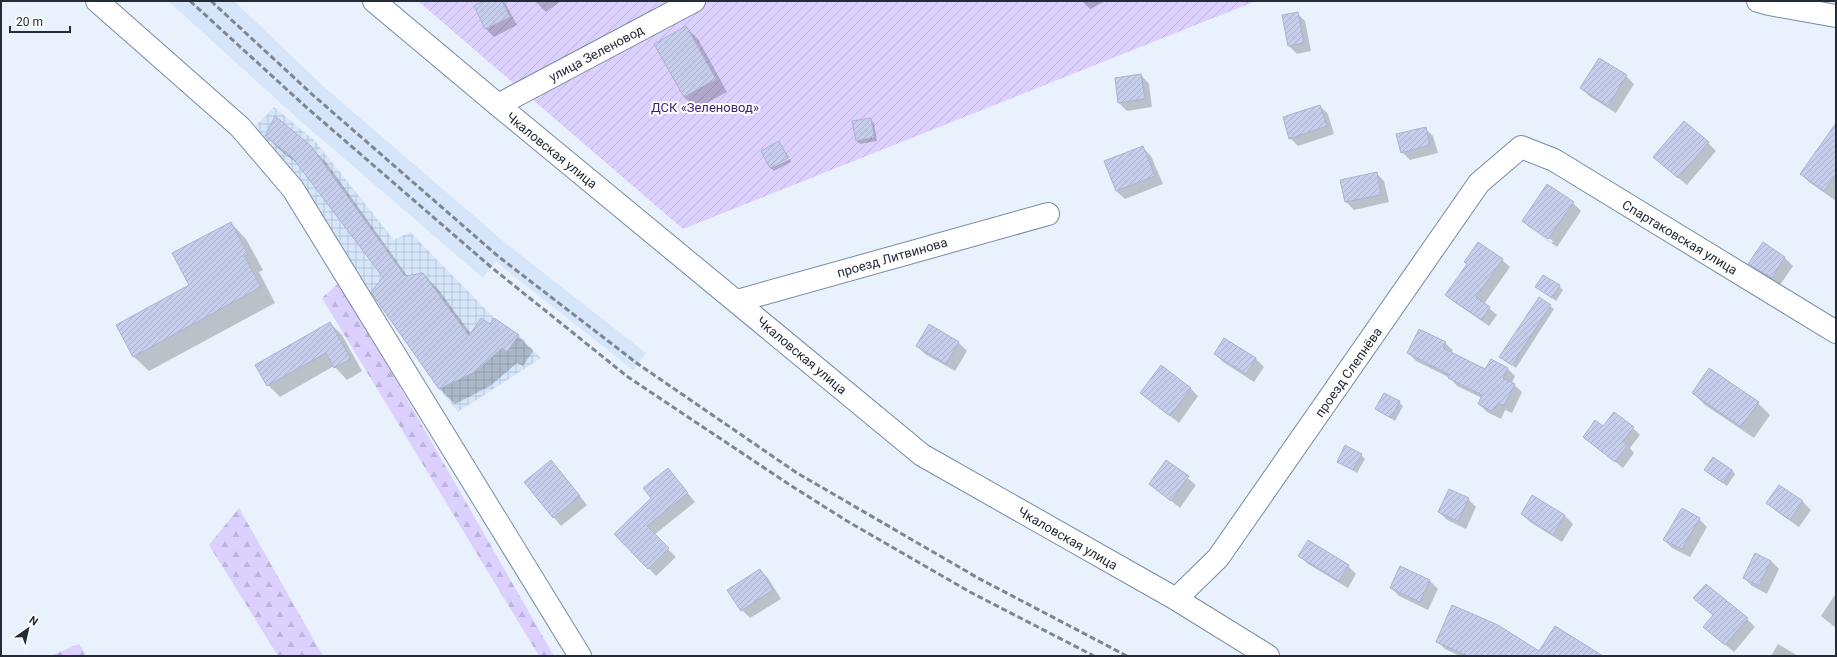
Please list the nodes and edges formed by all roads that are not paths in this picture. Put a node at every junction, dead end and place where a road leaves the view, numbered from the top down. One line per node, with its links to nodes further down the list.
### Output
1 (97, 1): 12 (street)
2 (374, 1): 6 (street, Чкаловская улица)
3 (694, 1): 6 (street, улица Зеленовод)
4 (1758, 1): 5 (street)
5 (1836, 16)
6 (498, 105): 9 (street, Чкаловская улица)
7 (1521, 147): 10 (street, Спартаковская улица); 11 (street, проезд Слепнёва)
8 (1048, 214): 9 (street, проезд Литвинова)
9 (737, 301): 11 (street, Чкаловская улица)
10 (1836, 332)
11 (1176, 600): 13 (street, Чкаловская улица)
12 (580, 656)
13 (1268, 656)

